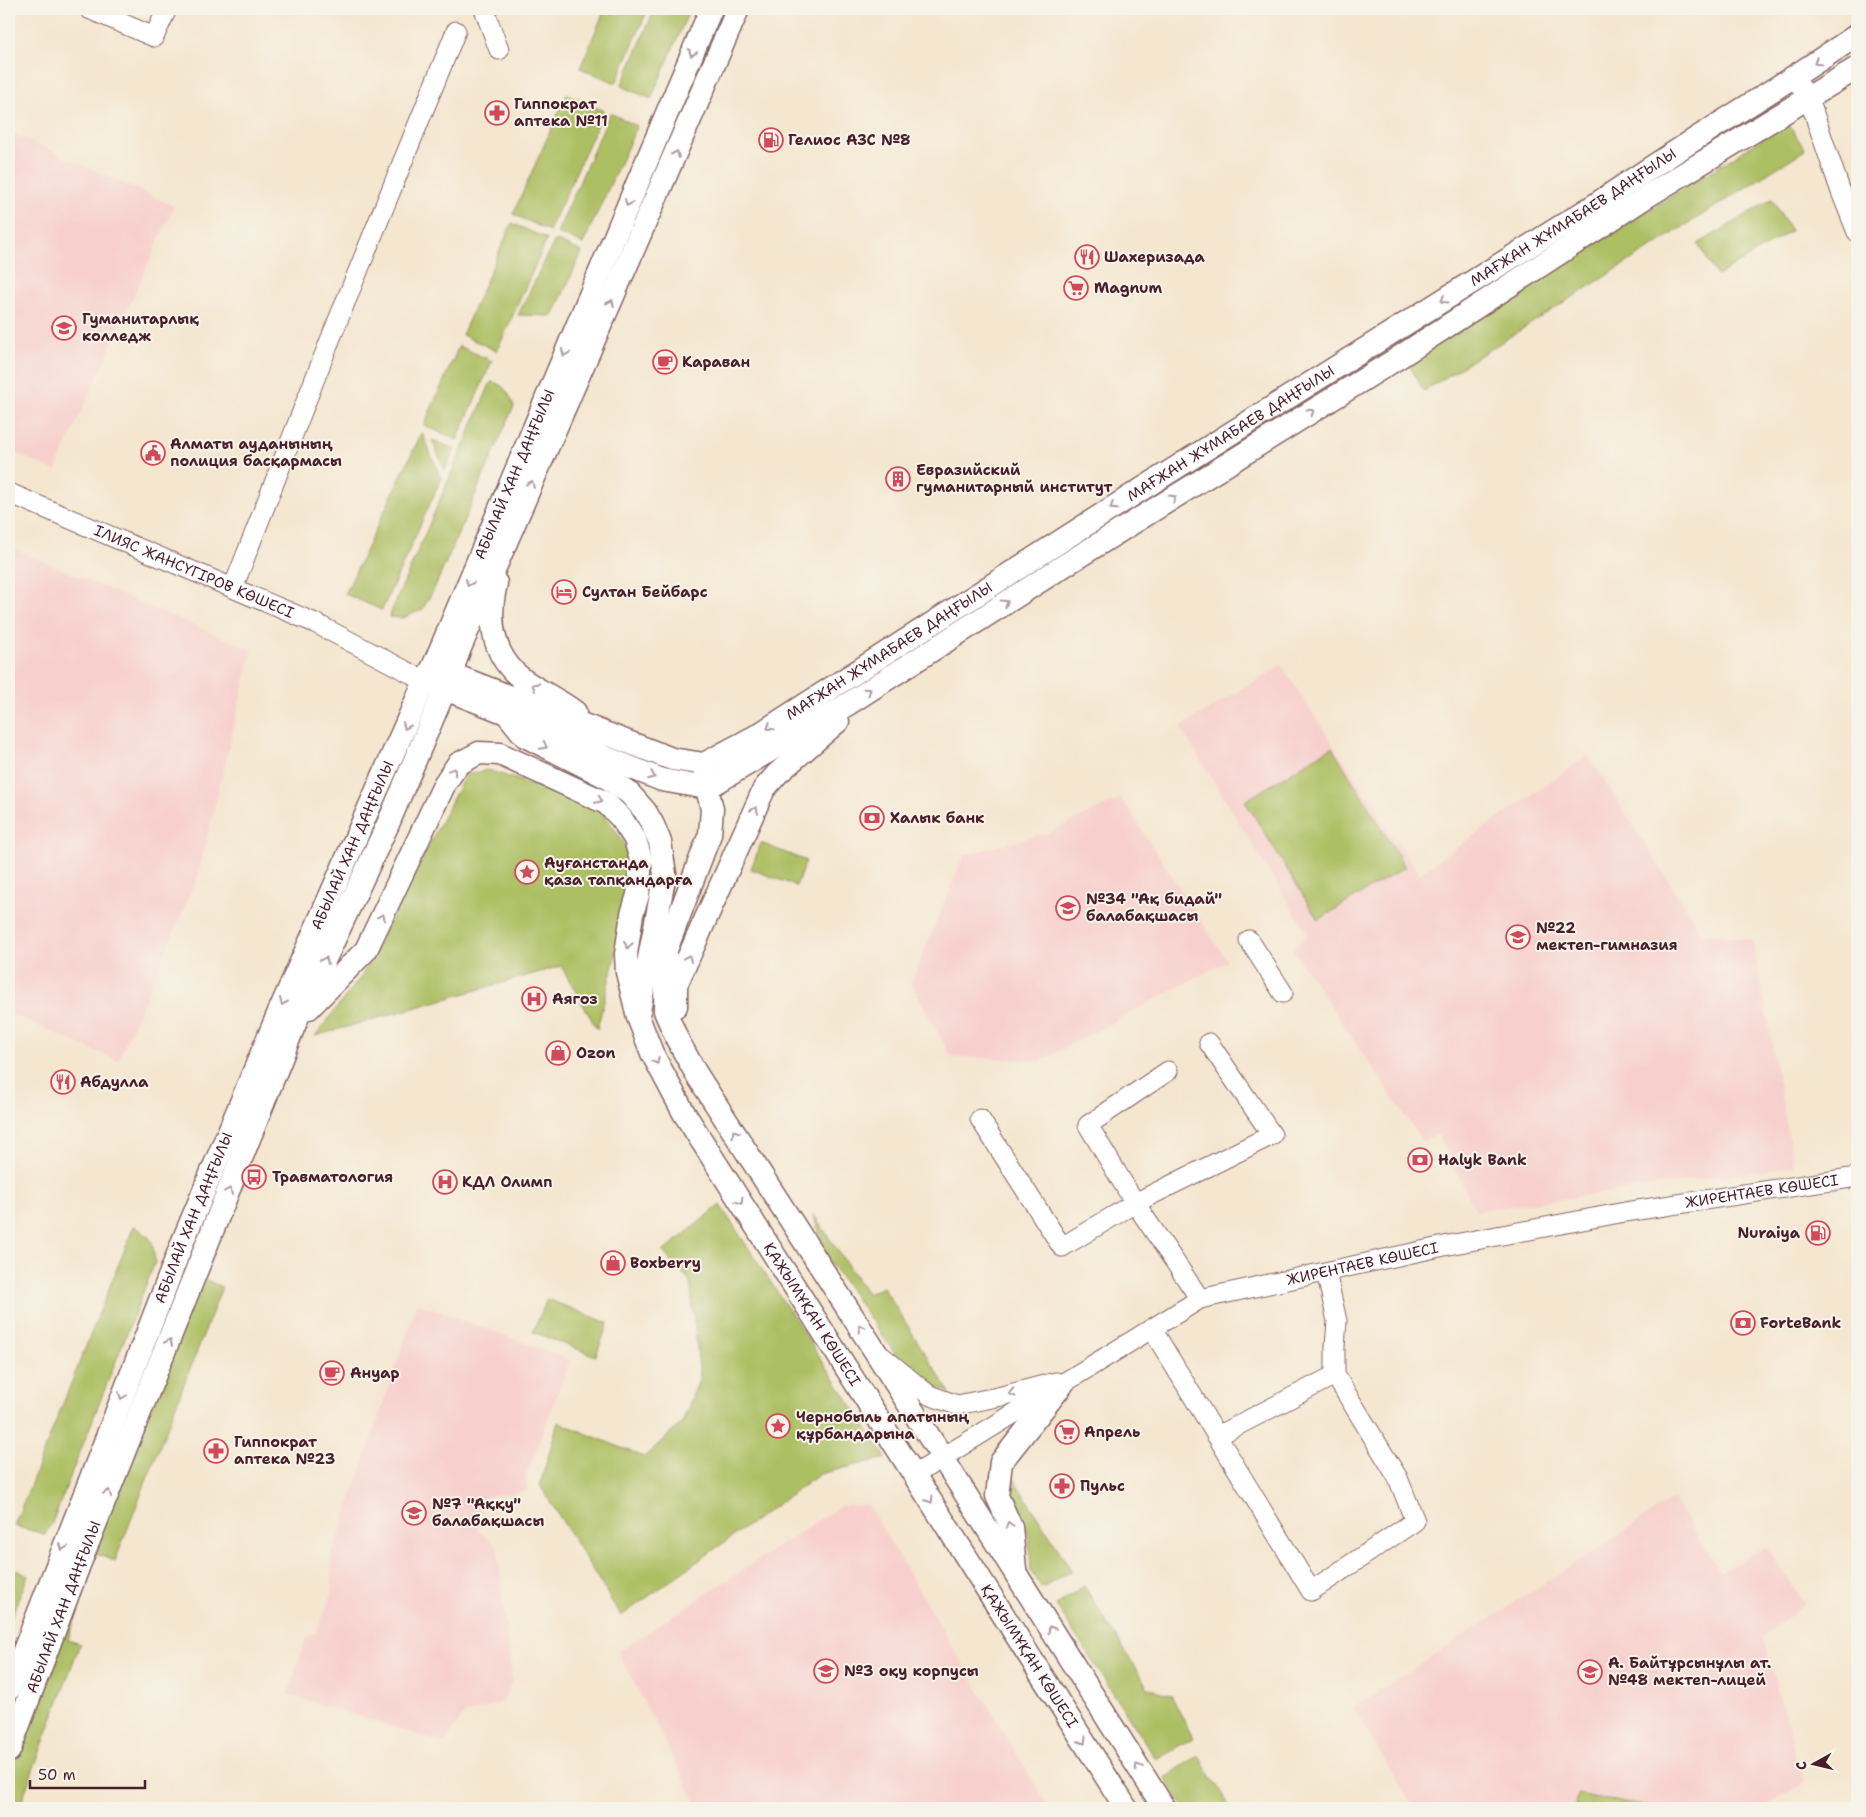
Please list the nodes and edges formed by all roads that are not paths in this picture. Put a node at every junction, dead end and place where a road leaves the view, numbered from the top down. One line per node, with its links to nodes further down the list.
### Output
1 (89, 9): 2 (street)
2 (167, 9)
3 (484, 9): 8 (street)
4 (711, 9): 16 (main road, АБЫЛАЙ ХАН ДАҢҒЫЛЫ, one-way to 16)
5 (738, 9): 14 (main road, АБЫЛАЙ ХАН ДАҢҒЫЛЫ, one-way to 5)
6 (456, 32): 15 (street)
7 (1857, 35): 10 (main road, МАҒЖАН ЖҰМАБАЕВ ДАҢҒЫЛЫ, one-way to 10)
8 (499, 50)
9 (1857, 68): 11 (main road, МАҒЖАН ЖҰМАБАЕВ ДАҢҒЫЛЫ)
10 (1794, 77): 11 (street); 20 (main road, МАҒЖАН ЖҰМАБАЕВ ДАҢҒЫЛЫ, one-way to 20)
11 (1808, 99): 12 (street); 17 (main road, МАҒЖАН ЖҰМАБАЕВ ДАҢҒЫЛЫ, one-way to 11)
12 (1857, 232)
13 (9, 493): 15 (street, ІЛИЯС ЖАНСҮГІРОВ КӨШЕСІ)
14 (518, 514): 16 (main road, АБЫЛАЙ ХАН ДАҢҒЫЛЫ); 19 (main road, one-way to 14)
15 (233, 588): 16 (street, ІЛИЯС ЖАНСҮГІРОВ КӨШЕСІ)
16 (439, 678): 18 (main road); 19 (main road); 26 (main road, АБЫЛАЙ ХАН ДАҢҒЫЛЫ, one-way to 16); 43 (main road, АБЫЛАЙ ХАН ДАҢҒЫЛЫ, one-way to 43)
17 (848, 704): 21 (main road, МАҒЖАН ЖҰМАБАЕВ ДАҢҒЫЛЫ); 27 (main road, one-way to 17)
18 (508, 715): 21 (main road, one-way to 21); 25 (main road, one-way to 25)
19 (604, 733): 20 (main road)
20 (704, 764): 21 (main road)
21 (707, 788): 23 (main road)
22 (1249, 940): 24 (street)
23 (666, 950): 25 (main road); 27 (main road)
24 (1283, 994)
25 (638, 1016): 26 (main road, ҚАЖЫМҰҚАН КӨШЕСІ, one-way to 25); 41 (main road, ҚАЖЫМҰҚАН КӨШЕСІ, one-way to 41)
26 (296, 1021): 44 (main road, АБЫЛАЙ ХАН ДАҢҒЫЛЫ, one-way to 26)
27 (677, 1039): 36 (main road, one-way to 27)
28 (1209, 1043): 32 (street)
29 (1168, 1071): 32 (street)
30 (980, 1119): 32 (street)
31 (1857, 1177): 33 (street, ЖИРЕНТАЕВ КӨШЕСІ)
32 (1135, 1203): 34 (street)
33 (1326, 1272): 34 (street, ЖИРЕНТАЕВ КӨШЕСІ); 37 (street)
34 (1200, 1300): 35 (street, ЖИРЕНТАЕВ КӨШЕСІ)
35 (1152, 1329): 38 (street, ЖИРЕНТАЕВ КӨШЕСІ); 39 (street)
36 (875, 1351): 38 (street, one-way to 36); 40 (main road)
37 (1335, 1375): 39 (street); 39 (street)
38 (1069, 1380): 40 (street, ЖИРЕНТАЕВ КӨШЕСІ); 42 (main road, one-way to 38)
39 (1217, 1436)
40 (943, 1458): 41 (street, ЖИРЕНТАЕВ КӨШЕСІ); 42 (main road)
41 (914, 1475): 45 (main road, ҚАЖЫМҰҚАН КӨШЕСІ, one-way to 45)
42 (1015, 1573): 46 (main road, one-way to 42)
43 (9, 1689)
44 (9, 1751)
45 (1126, 1808)
46 (1164, 1808)

